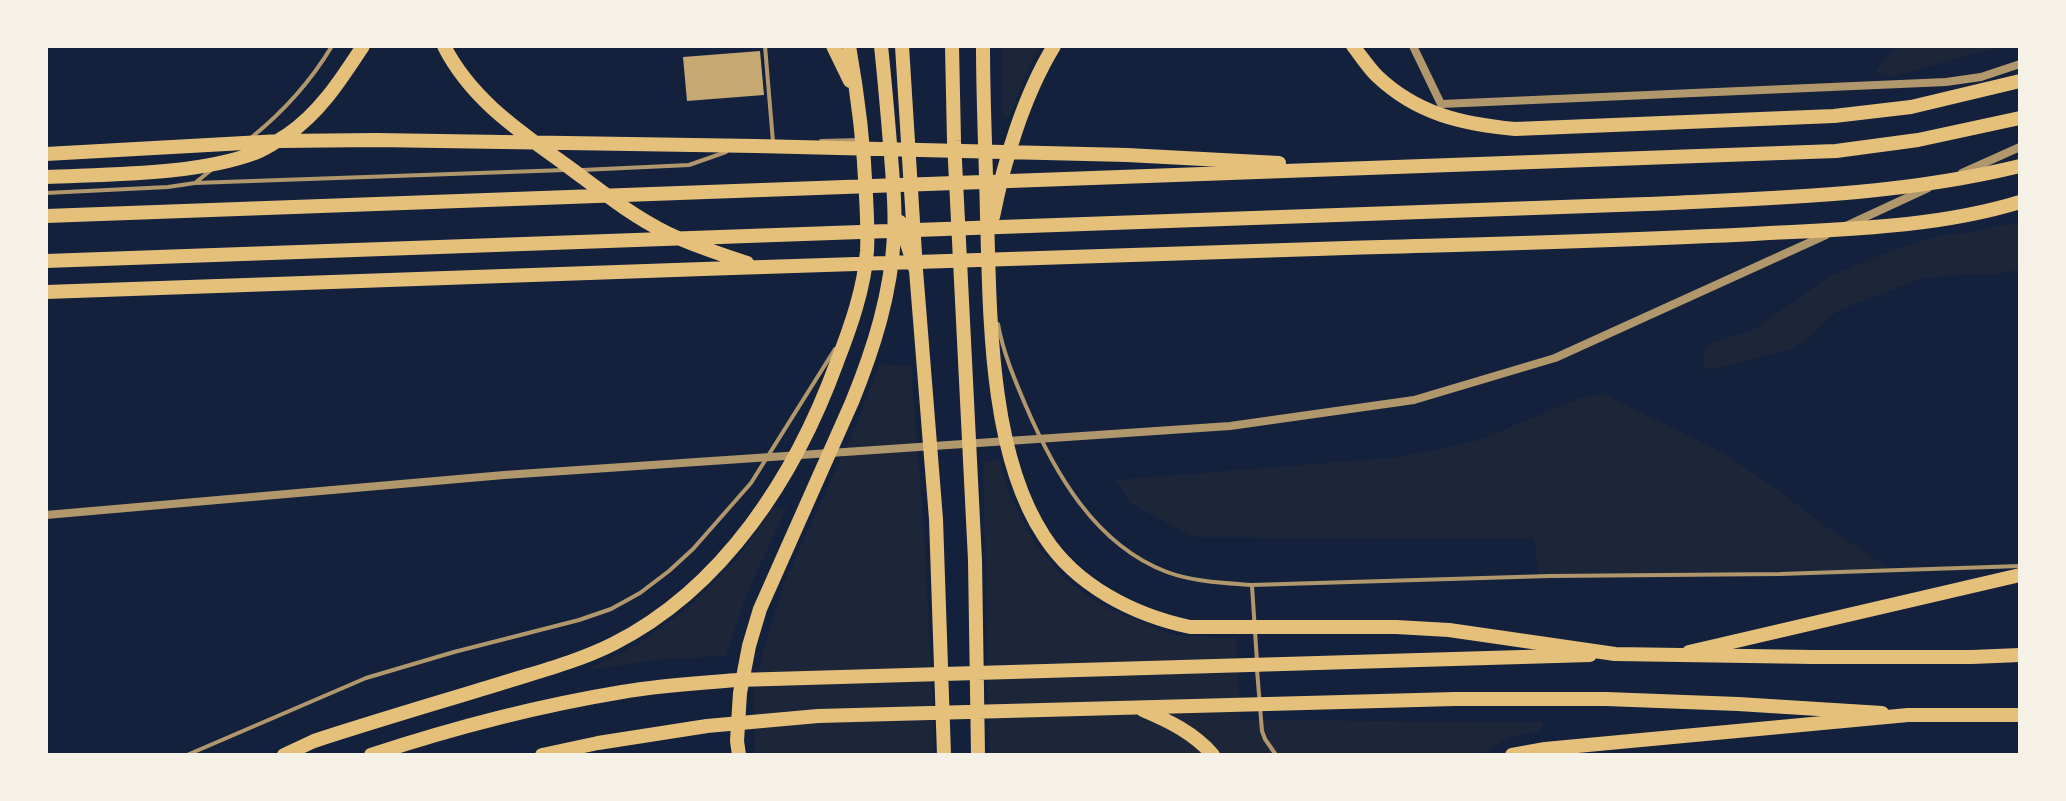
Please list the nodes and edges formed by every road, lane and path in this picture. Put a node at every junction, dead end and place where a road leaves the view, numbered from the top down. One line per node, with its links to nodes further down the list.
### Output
1 (332, 46): 21 (lane)
2 (363, 46): 26 (main road)
3 (444, 46): 34 (main road)
4 (765, 46): 19 (lane)
5 (833, 46): 16 (main road)
6 (849, 46): 16 (main road)
7 (881, 46): 30 (main road)
8 (902, 46): 35 (main road)
9 (952, 46): 55 (main road)
10 (983, 46): 32 (main road)
11 (1054, 46): 32 (main road)
12 (1353, 46): 15 (main road)
13 (1413, 46): 14 (street)
14 (2020, 64)
15 (2020, 81)
16 (859, 104): 18 (main road)
17 (2020, 118): 25 (main road)
18 (863, 140): 19 (lane); 38 (main road)
19 (773, 142): 27 (lane)
20 (2020, 147): 39 (street)
21 (238, 148)
22 (46, 154): 25 (main road)
23 (227, 157): 27 (lane)
24 (2020, 166): 33 (main road)
25 (1347, 169): 31 (main road)
26 (46, 177)
27 (195, 183): 28 (lane)
28 (46, 193)
29 (2020, 202): 34 (main road)
30 (894, 203): 35 (main road); 53 (main road)
31 (46, 216)
32 (988, 241): 36 (main road)
33 (46, 261)
34 (759, 266): 37 (main road)
35 (916, 270): 54 (main road)
36 (989, 281): 42 (lane); 43 (main road)
37 (46, 292)
38 (853, 316): 49 (lane); 50 (main road)
39 (46, 515)
40 (2020, 566): 42 (lane)
41 (2020, 575): 44 (main road)
42 (1251, 585): 57 (lane)
43 (1615, 654): 44 (main road); 51 (main road)
44 (1677, 655): 45 (main road)
45 (2020, 655)
46 (1139, 708): 47 (main road); 52 (main road); 56 (main road)
47 (1908, 715): 48 (main road); 58 (main road)
48 (2020, 715)
49 (187, 755)
50 (284, 755)
51 (371, 755)
52 (542, 755)
53 (739, 755)
54 (944, 755)
55 (978, 755)
56 (1213, 755)
57 (1276, 755)
58 (1512, 755)

